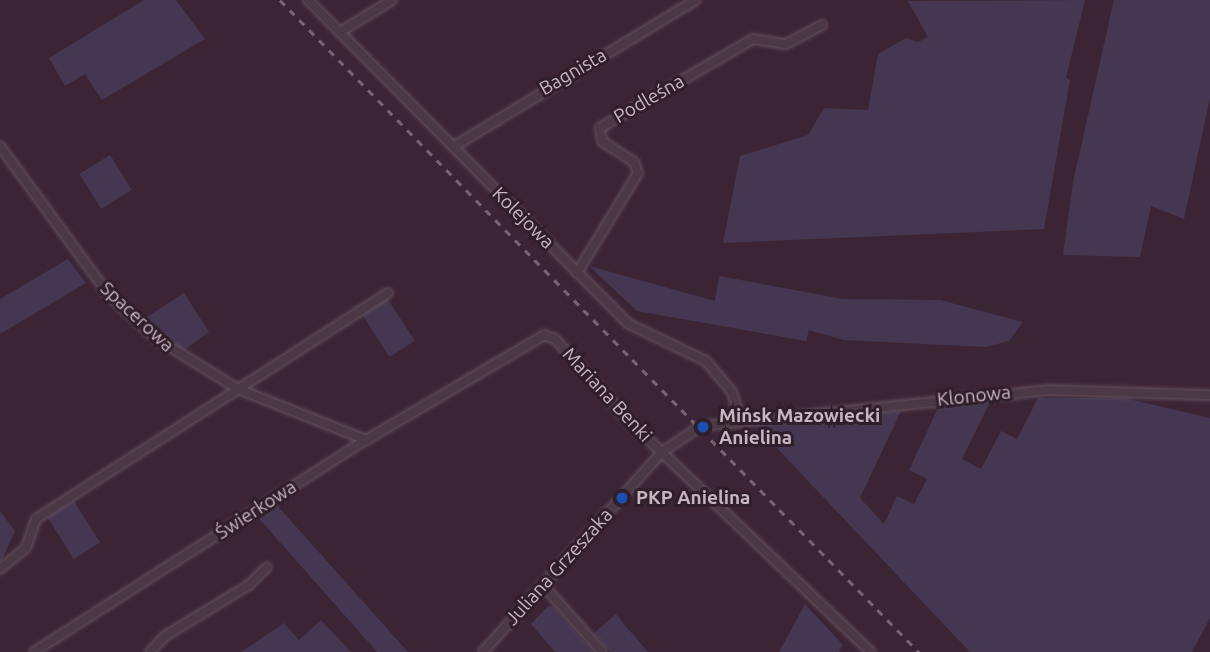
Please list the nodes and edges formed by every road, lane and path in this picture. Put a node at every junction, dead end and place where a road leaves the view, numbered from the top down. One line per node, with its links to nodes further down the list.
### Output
1 (308, 0): 5 (street, Kolejowa)
2 (392, 0): 5 (street)
3 (695, 0): 7 (street, Bagnista)
4 (822, 25): 8 (street, Podleśna)
5 (340, 32): 7 (street, Kolejowa)
6 (0, 146): 11 (street, Spacerowa)
7 (453, 147): 8 (street, Kolejowa)
8 (577, 273): 13 (street, Kolejowa)
9 (388, 293): 11 (street)
10 (478, 371): 14 (street, Świerkowa); 15 (street, Mariana Benki)
11 (238, 388): 14 (street, Spacerowa); 17 (street)
12 (1210, 395): 13 (street, Klonowa)
13 (740, 419): 15 (street, Juliana Grzeszaka)
14 (366, 440): 19 (street, Świerkowa)
15 (662, 452): 18 (street, Juliana Grzeszaka); 23 (street)
16 (267, 567): 20 (street)
17 (0, 569)
18 (542, 585): 21 (street, Juliana Grzeszaka); 22 (street)
19 (34, 652)
20 (150, 652)
21 (483, 652)
22 (602, 652)
23 (871, 652)

